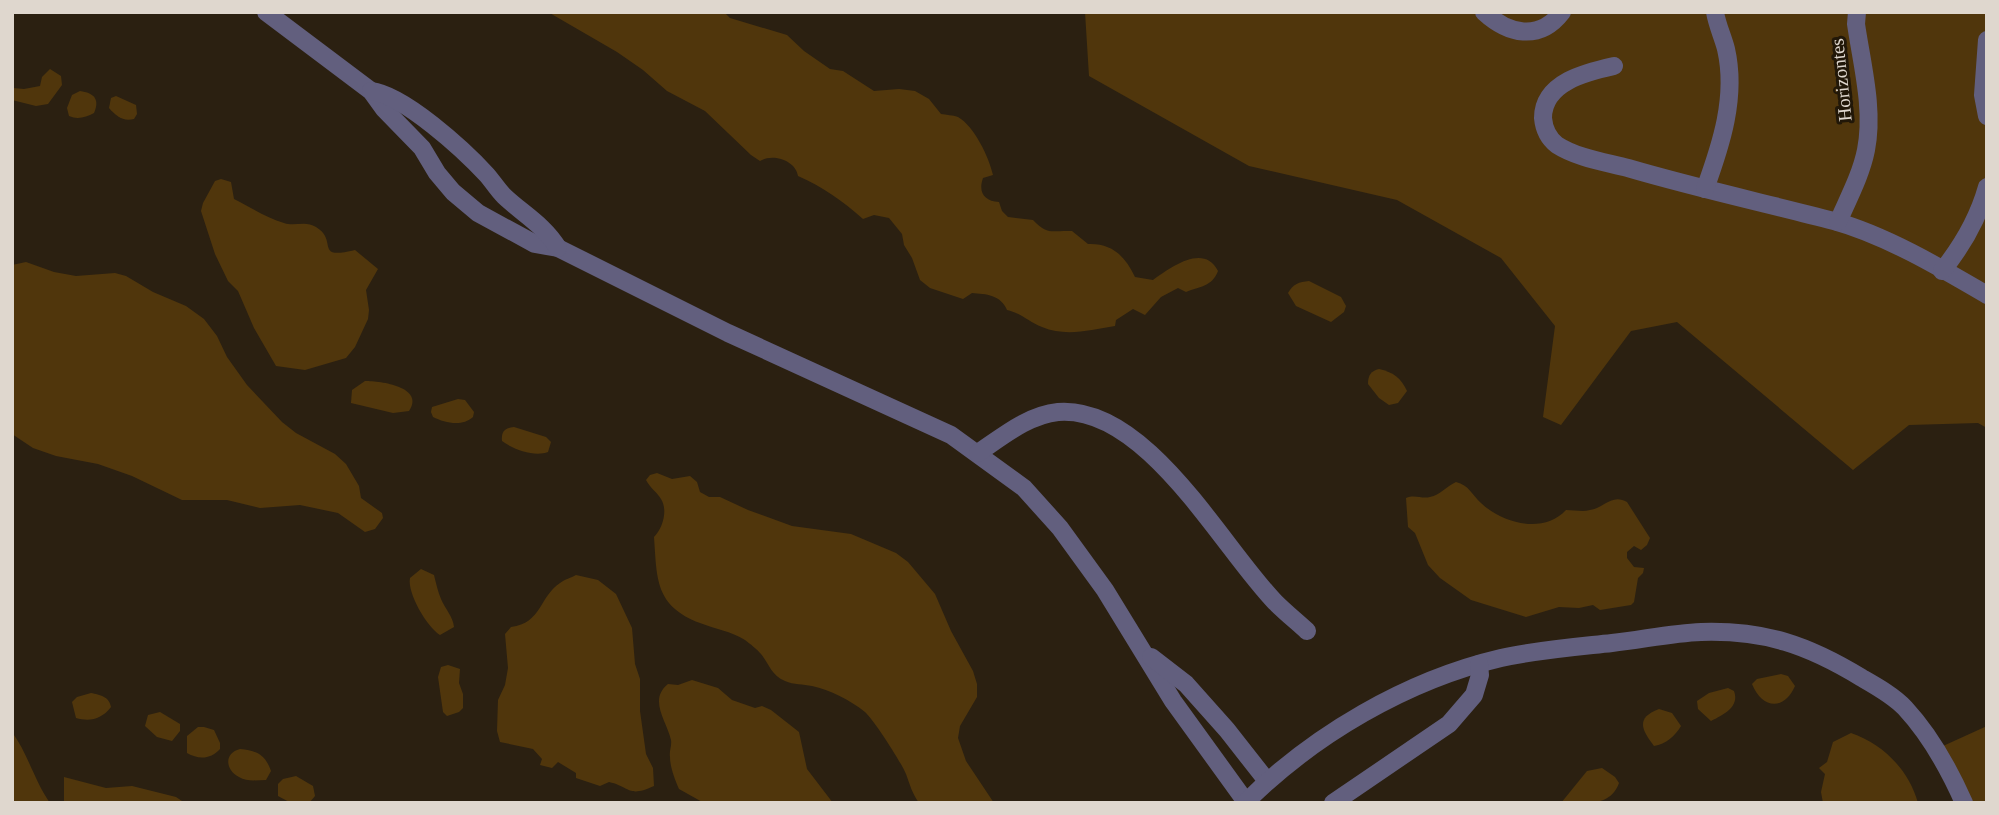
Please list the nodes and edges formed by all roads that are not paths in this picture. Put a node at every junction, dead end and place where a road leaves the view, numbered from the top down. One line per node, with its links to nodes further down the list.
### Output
1 (266, 12): 8 (street)
2 (1484, 12): 3 (street)
3 (1562, 12)
4 (1715, 12): 11 (street)
5 (1857, 12): 12 (street, Horizontes)
6 (1987, 40): 9 (street)
7 (1614, 65): 11 (street)
8 (371, 92): 13 (street); 13 (street)
9 (1987, 116)
10 (1987, 187): 14 (street)
11 (1705, 189): 12 (street)
12 (1838, 222): 14 (street)
13 (558, 247): 16 (street)
14 (1942, 271): 15 (street)
15 (1987, 295)
16 (978, 453): 17 (street); 18 (street)
17 (1307, 631)
18 (1142, 650): 20 (street); 21 (street)
19 (1479, 664): 20 (street); 22 (street); 23 (street)
20 (1267, 782): 21 (street)
21 (1245, 802)
22 (1333, 803)
23 (1964, 803)

